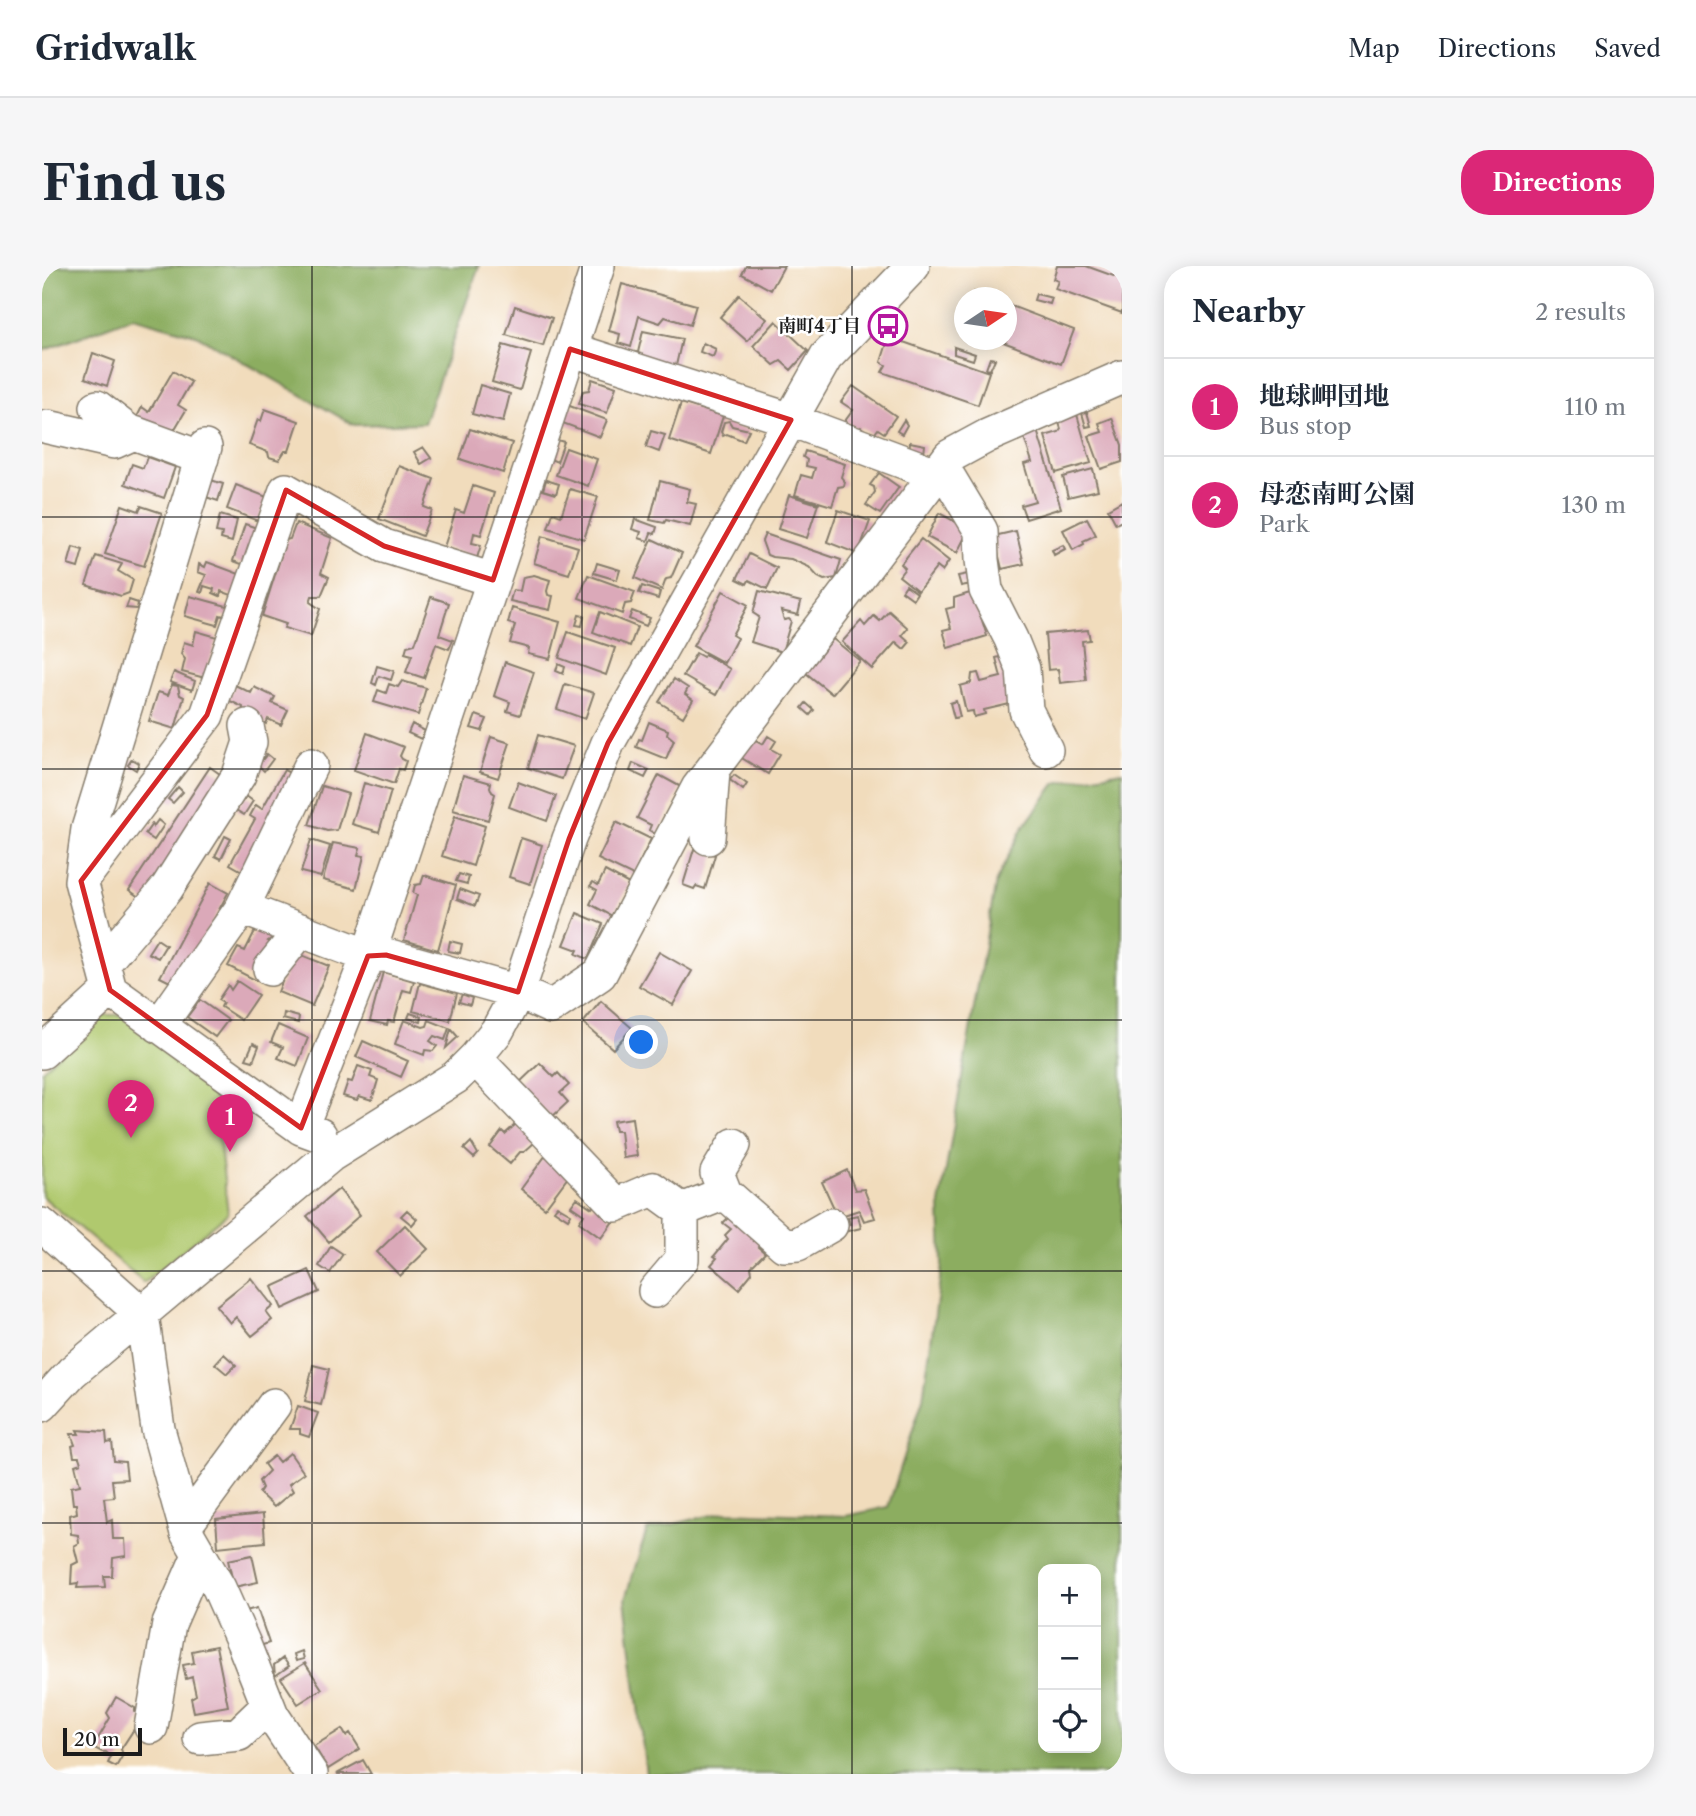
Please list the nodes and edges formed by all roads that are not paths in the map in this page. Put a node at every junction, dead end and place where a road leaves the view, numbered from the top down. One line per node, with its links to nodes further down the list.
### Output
1 (598, 266): 3 (street)
2 (914, 266): 6 (street)
3 (570, 349): 6 (street); 10 (street)
4 (1122, 377): 9 (street)
5 (97, 407): 8 (street)
6 (791, 420): 9 (street); 22 (street)
7 (48, 427): 8 (street)
8 (132, 435): 16 (street)
9 (939, 470): 12 (street); 14 (street)
10 (493, 580): 16 (street); 19 (street)
11 (247, 726): 21 (street)
12 (1046, 750)
13 (311, 765): 17 (street)
14 (713, 768): 15 (street); 22 (street)
15 (708, 838)
16 (80, 881): 21 (street)
17 (242, 908): 18 (street); 23 (street)
18 (301, 930): 19 (street); 20 (street)
19 (369, 956): 22 (street); 26 (street)
20 (270, 969)
21 (106, 977): 23 (street); 24 (street)
22 (518, 992): 25 (street)
23 (159, 1026): 26 (street)
24 (42, 1052)
25 (475, 1058): 27 (street); 30 (street)
26 (301, 1128): 27 (street)
27 (349, 1144): 34 (street)
28 (734, 1145): 29 (street)
29 (725, 1194): 30 (street); 32 (street)
30 (682, 1210): 33 (street)
31 (42, 1225): 34 (street)
32 (831, 1225)
33 (655, 1291)
34 (142, 1314): 35 (street); 37 (street)
35 (42, 1405)
36 (274, 1405): 37 (street)
37 (192, 1541): 38 (street); 39 (street)
38 (268, 1706): 40 (street); 41 (street)
39 (151, 1727)
40 (200, 1738)
41 (311, 1774)

